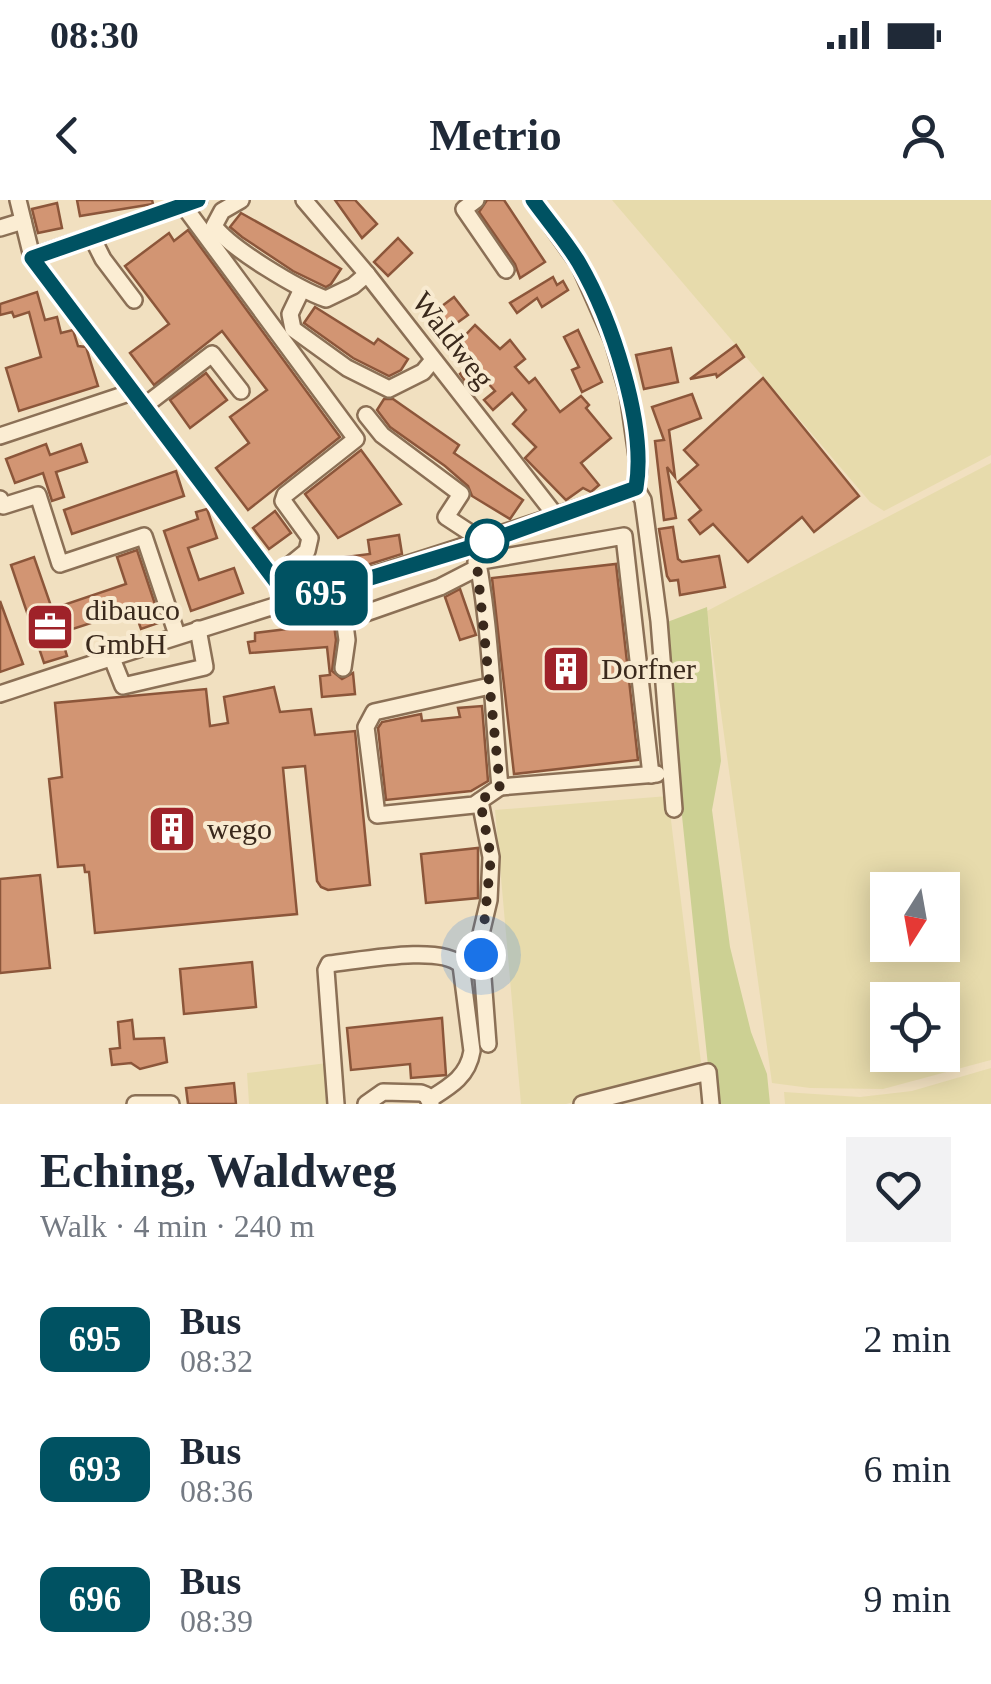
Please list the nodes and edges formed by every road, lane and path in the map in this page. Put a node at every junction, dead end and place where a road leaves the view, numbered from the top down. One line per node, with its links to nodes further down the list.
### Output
1 (18, 200): 7 (street)
2 (241, 200): 13 (street)
3 (304, 200): 12 (street, Waldweg)
4 (476, 200): 11 (street)
5 (533, 200): 21 (street)
6 (191, 203): 9 (street); 25 (street)
7 (23, 221): 8 (street); 10 (street)
8 (0, 228)
9 (92, 236): 10 (street); 14 (street)
10 (32, 258): 17 (street)
11 (506, 270)
12 (367, 274): 13 (street); 15 (street, Waldweg)
13 (302, 289): 15 (street)
14 (134, 300)
15 (434, 360): 23 (street, Waldweg)
16 (242, 391): 18 (street)
17 (132, 392): 18 (street); 20 (street)
18 (143, 407): 25 (street)
19 (366, 415): 24 (street)
20 (0, 436)
21 (636, 488): 23 (street); 35 (street)
22 (0, 499): 30 (street)
23 (556, 516): 24 (street)
24 (478, 559): 26 (street); 28 (street); 33 (street); 36 (street); 37 (street)
25 (274, 578): 27 (street)
26 (340, 587): 27 (street); 32 (street)
27 (285, 604): 29 (street)
28 (360, 615)
29 (198, 629): 30 (street); 31 (street)
30 (176, 635): 31 (street)
31 (111, 656): 34 (street)
32 (343, 668)
33 (490, 686): 37 (street); 38 (street)
34 (0, 694)
35 (671, 773): 36 (street); 39 (street)
36 (651, 775): 37 (street)
37 (503, 786): 38 (street)
38 (480, 801): 40 (street)
39 (674, 810)
40 (488, 1044)
41 (430, 1101): 44 (street); 45 (street)
42 (135, 1104): 43 (street)
43 (171, 1104)
44 (336, 1104)
45 (366, 1104)
46 (582, 1104): 47 (street)
47 (711, 1104)

